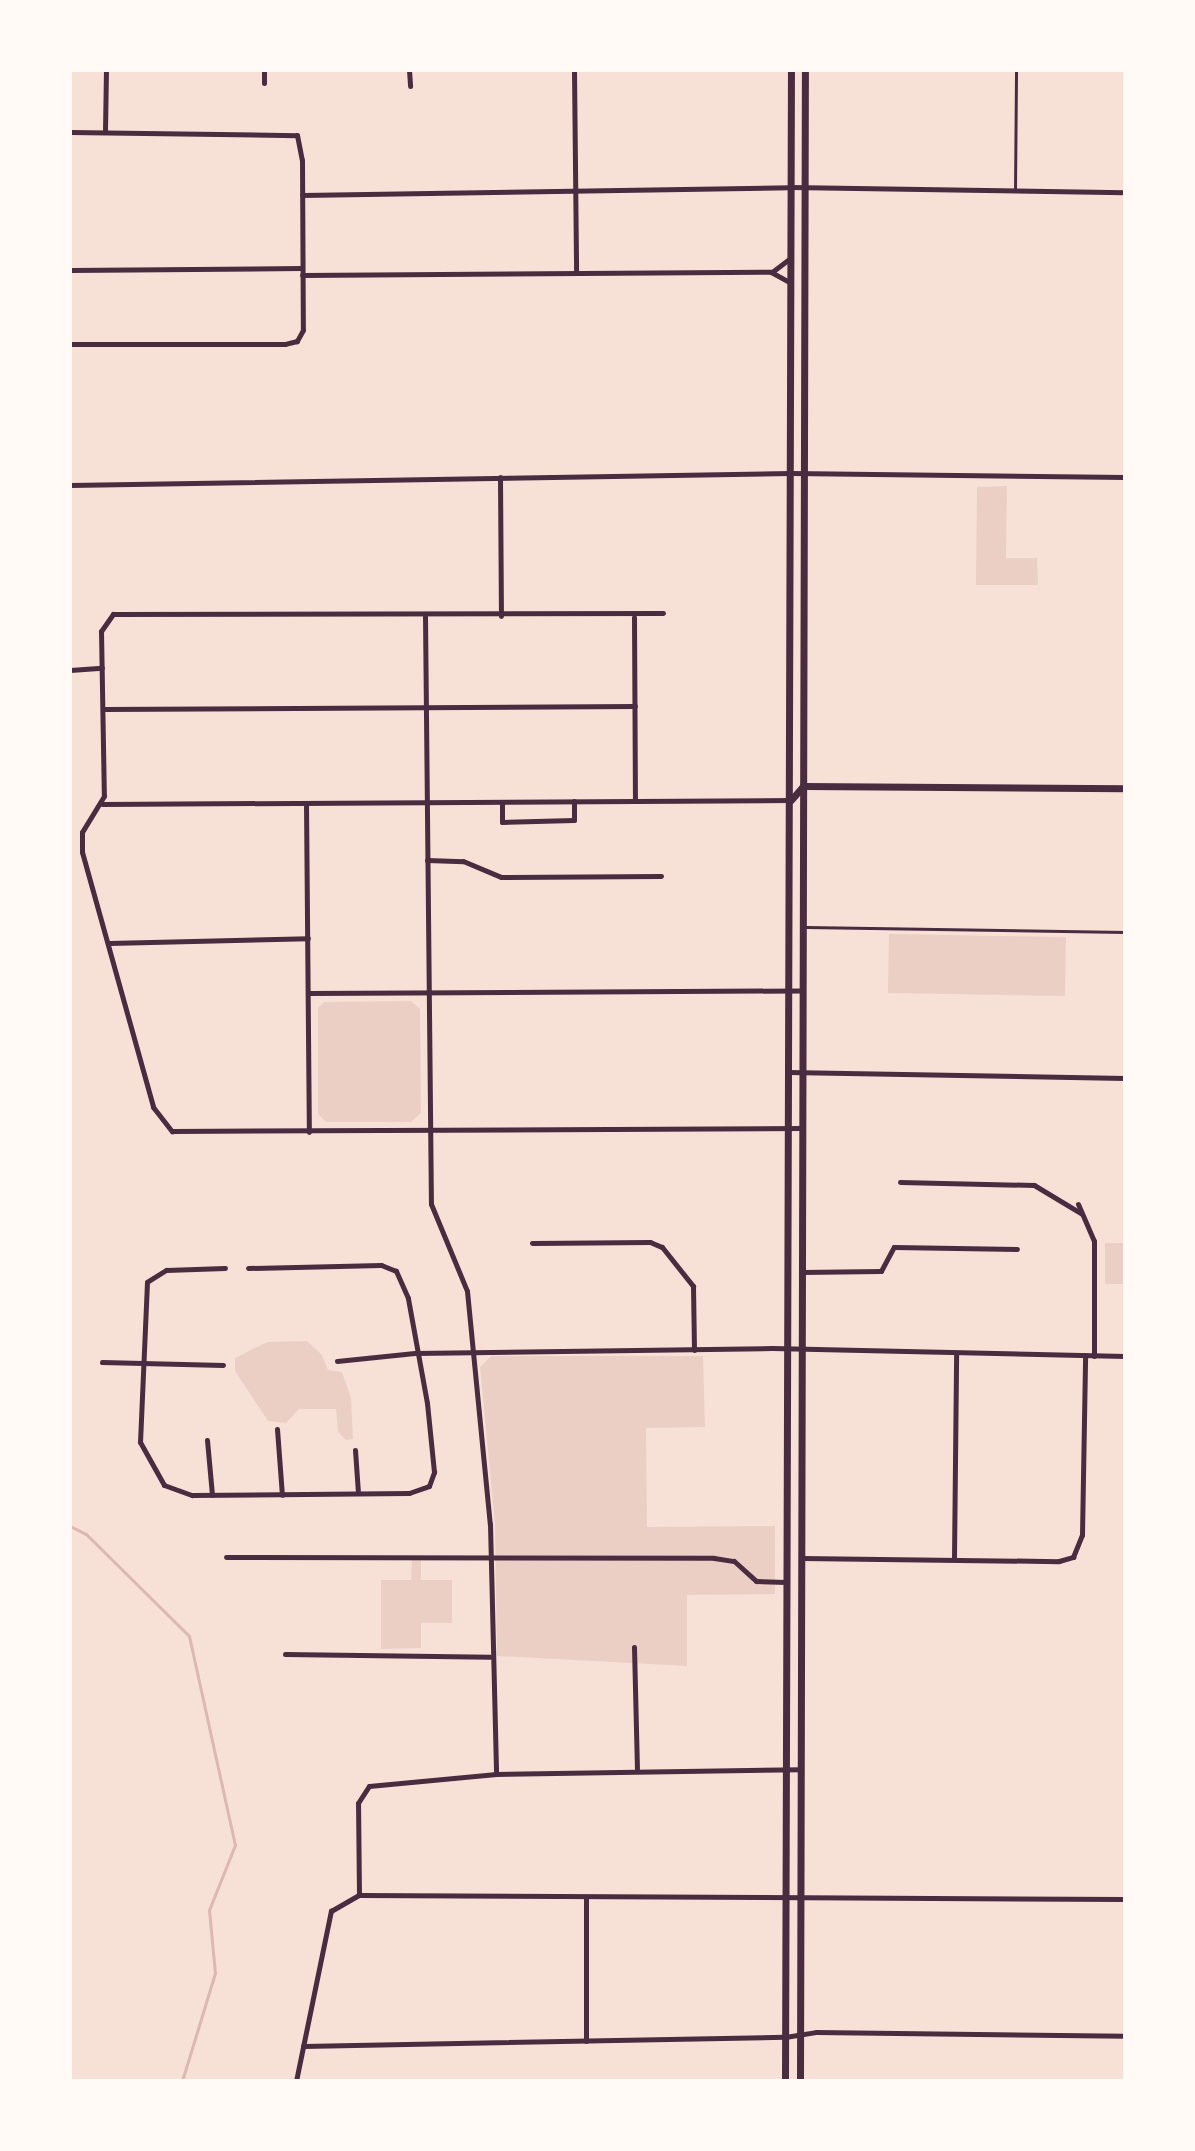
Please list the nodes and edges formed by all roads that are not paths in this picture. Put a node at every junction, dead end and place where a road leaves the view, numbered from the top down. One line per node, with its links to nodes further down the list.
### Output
1 (106, 70): 11 (street)
2 (264, 70): 8 (street)
3 (409, 70): 9 (street)
4 (574, 70): 16 (street)
5 (791, 70): 12 (main road)
6 (805, 70): 13 (main road)
7 (1016, 70): 14 (lane)
8 (264, 83)
9 (410, 86)
10 (70, 132): 11 (street)
11 (105, 132): 17 (street)
12 (791, 187): 13 (street); 16 (street); 18 (main road)
13 (804, 188): 14 (street); 26 (main road)
14 (1015, 190): 15 (street)
15 (1125, 192)
16 (576, 193): 17 (street); 22 (street)
17 (302, 195): 20 (street)
18 (789, 259): 21 (street); 23 (main road)
19 (70, 270): 20 (street)
20 (302, 272): 22 (street); 24 (street)
21 (771, 272): 22 (street); 23 (street)
22 (576, 273)
23 (789, 282): 25 (main road)
24 (70, 344)
25 (791, 473): 26 (street); 27 (street); 41 (main road)
26 (803, 474): 28 (street); 39 (main road)
27 (500, 477): 29 (street); 32 (street)
28 (1125, 477)
29 (70, 485)
30 (663, 613): 33 (street)
31 (425, 616): 32 (street); 34 (street); 37 (street)
32 (501, 616): 33 (street)
33 (634, 617): 36 (street)
34 (102, 668): 35 (street); 38 (street)
35 (70, 670)
36 (635, 706): 37 (street); 44 (street)
37 (426, 707): 38 (street); 45 (street)
38 (103, 709): 47 (street)
39 (803, 786): 40 (main road); 41 (main road); 50 (main road)
40 (1125, 788)
41 (791, 800): 44 (street); 54 (main road)
42 (502, 801): 43 (street); 43 (street); 45 (street)
43 (574, 801): 44 (street)
44 (635, 801)
45 (427, 802): 46 (street); 48 (street)
46 (306, 803): 47 (street); 52 (street)
47 (102, 804): 53 (street)
48 (427, 860): 49 (street); 57 (street)
49 (661, 876)
50 (802, 927): 51 (lane); 55 (main road)
51 (1125, 932)
52 (308, 938): 53 (street); 56 (street)
53 (109, 943): 64 (street)
54 (788, 990): 55 (street); 57 (street); 58 (main road)
55 (803, 990): 59 (main road)
56 (308, 993): 57 (street); 64 (street)
57 (429, 993): 63 (street)
58 (788, 1072): 59 (street); 61 (main road)
59 (802, 1072): 60 (street); 62 (main road)
60 (1125, 1078)
61 (788, 1128): 62 (street); 63 (street); 73 (main road)
62 (802, 1128): 72 (main road)
63 (430, 1131): 64 (street); 76 (street)
64 (309, 1132)
65 (900, 1182): 67 (street)
66 (1078, 1204): 67 (street)
67 (1082, 1214): 80 (street)
68 (532, 1243): 75 (street)
69 (1017, 1249): 72 (street)
70 (225, 1268): 84 (street)
71 (248, 1268): 77 (street)
72 (802, 1272): 74 (main road)
73 (788, 1348): 74 (street); 75 (street); 96 (main road)
74 (801, 1348): 78 (street); 94 (main road)
75 (694, 1350): 76 (street)
76 (472, 1352): 77 (street); 92 (street)
77 (415, 1353): 82 (street); 89 (street)
78 (956, 1353): 79 (street); 95 (street)
79 (1085, 1355): 80 (street); 95 (street)
80 (1094, 1356): 81 (street)
81 (1125, 1356)
82 (337, 1361)
83 (102, 1362): 84 (street)
84 (144, 1364): 85 (street); 90 (street)
85 (223, 1365)
86 (277, 1429): 91 (street)
87 (207, 1440): 90 (street)
88 (355, 1450): 89 (street)
89 (358, 1493): 91 (street)
90 (212, 1495): 91 (street)
91 (282, 1495)
92 (491, 1554): 93 (street); 96 (street); 99 (street)
93 (226, 1557)
94 (801, 1558): 95 (street); 101 (main road)
95 (954, 1558)
96 (786, 1582): 102 (main road)
97 (634, 1647): 100 (street)
98 (285, 1654): 99 (street)
99 (490, 1657): 103 (street)
100 (637, 1769): 102 (street); 103 (street)
101 (801, 1769): 102 (street); 105 (main road)
102 (786, 1770): 104 (main road)
103 (496, 1774): 106 (street)
104 (785, 1894): 105 (street); 107 (street); 111 (main road)
105 (800, 1894): 108 (street); 109 (main road)
106 (359, 1895): 107 (street); 113 (street)
107 (586, 1898): 112 (street)
108 (1125, 1899)
109 (800, 2034): 110 (street); 111 (street); 116 (main road)
110 (1125, 2036)
111 (785, 2037): 112 (street); 115 (main road)
112 (586, 2041): 113 (street)
113 (302, 2046): 114 (street)
114 (296, 2081)
115 (785, 2081)
116 (800, 2081)

